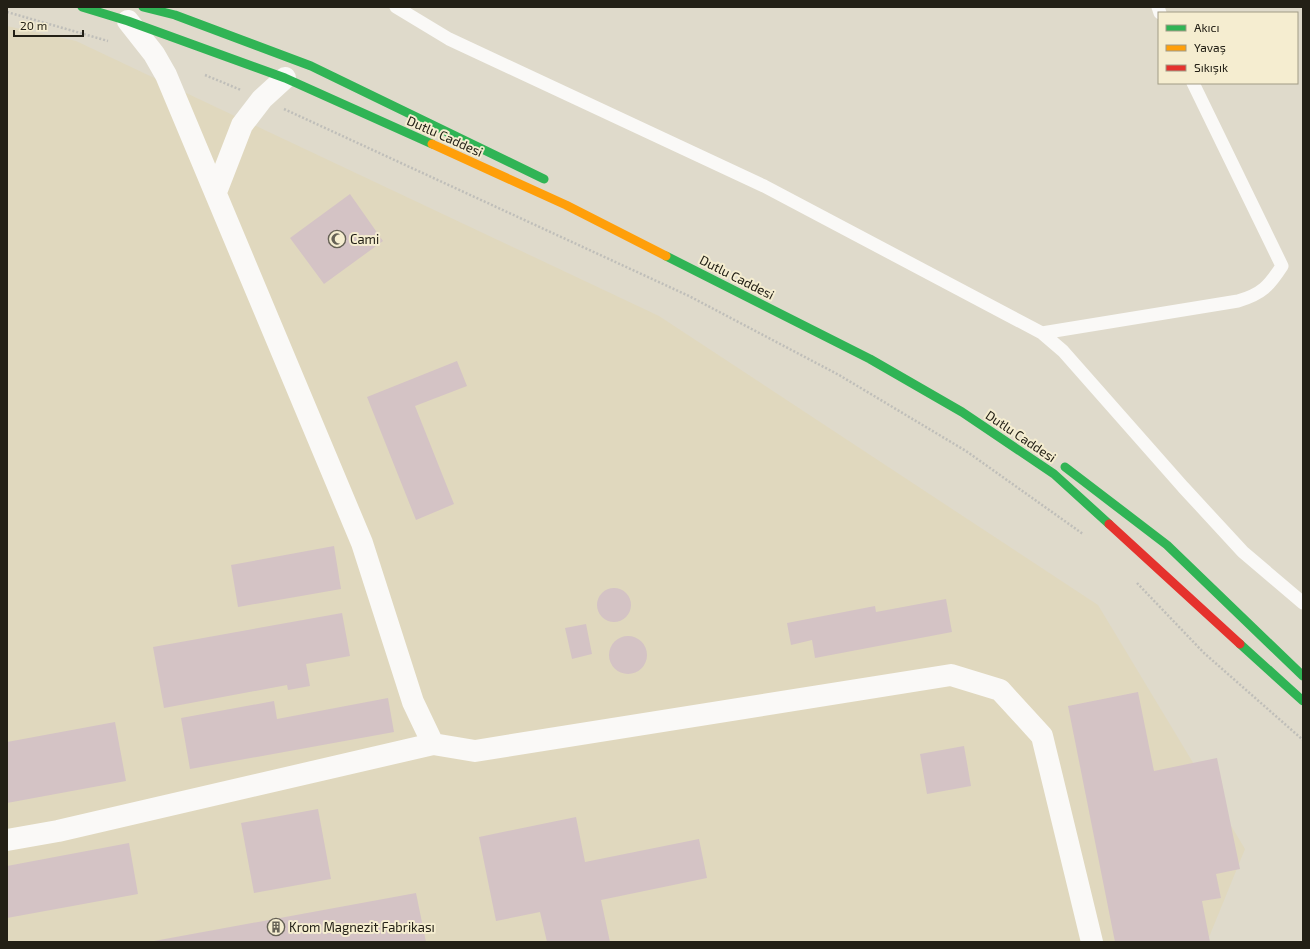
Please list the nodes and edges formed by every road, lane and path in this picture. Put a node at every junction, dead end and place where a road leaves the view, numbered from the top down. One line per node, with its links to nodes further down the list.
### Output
1 (82, 7): 4 (main road, Dutlu Caddesi)
2 (396, 7): 12 (lane)
3 (7, 12): 5 (path)
4 (136, 14): 7 (main road, Dutlu Caddesi); 10 (main road, Dutlu Caddesi); 11 (street)
5 (110, 41)
6 (204, 75): 9 (path)
7 (285, 78): 9 (street); 18 (main road, Dutlu Caddesi)
8 (1193, 84): 12 (lane)
9 (262, 99): 11 (street); 14 (path)
10 (552, 183)
11 (216, 192): 20 (street)
12 (1042, 333): 16 (lane)
13 (1059, 461): 17 (main road, Dutlu Caddesi)
14 (1086, 536)
15 (1132, 578): 19 (path)
16 (1303, 603)
17 (1303, 676)
18 (1303, 701)
19 (1303, 740)
20 (433, 744): 21 (street); 22 (street)
21 (7, 840)
22 (1092, 942)

